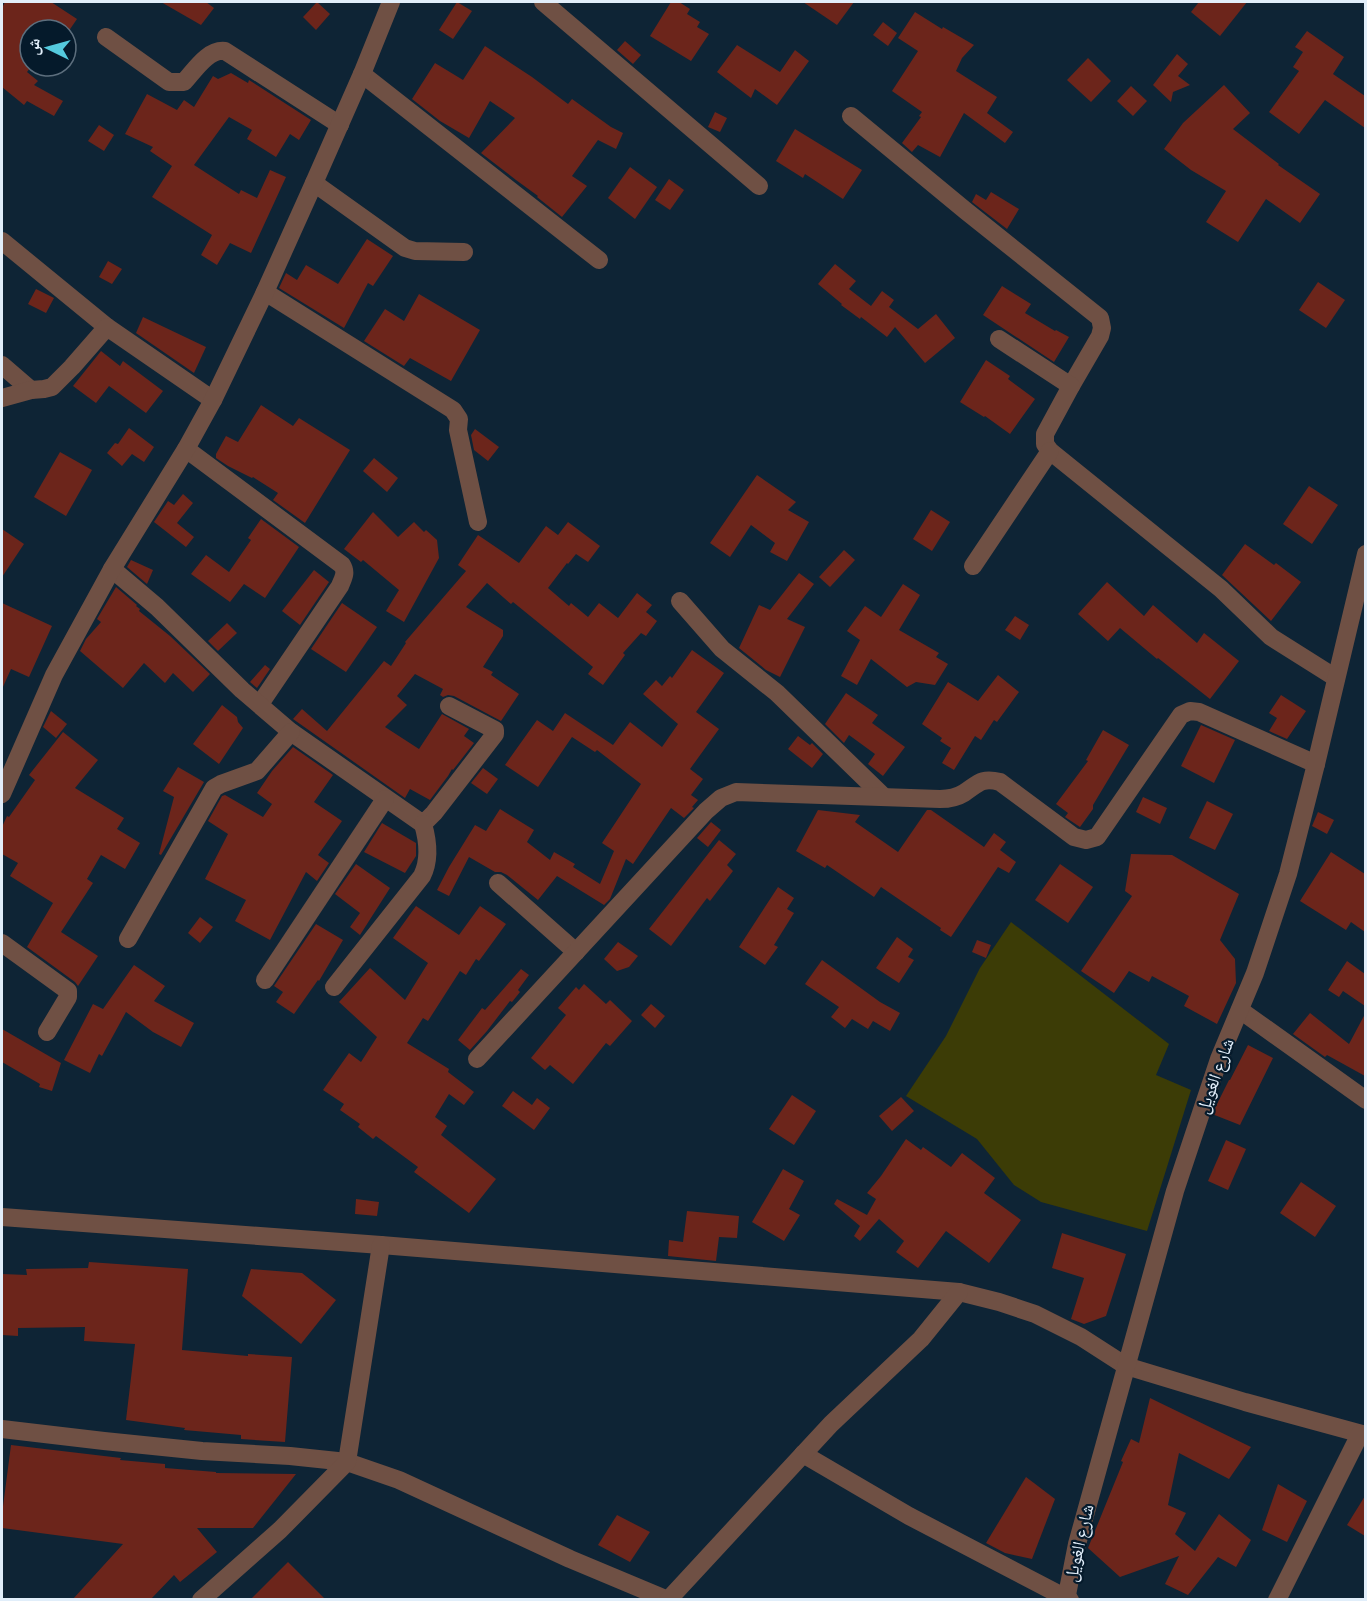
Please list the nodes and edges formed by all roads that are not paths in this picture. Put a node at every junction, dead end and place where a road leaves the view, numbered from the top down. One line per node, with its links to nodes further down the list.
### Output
1 (391, 2): 4 (street)
2 (543, 2): 8 (street)
3 (106, 37): 6 (street)
4 (362, 74): 6 (street); 11 (street)
5 (851, 116): 16 (street)
6 (340, 125): 7 (street)
7 (314, 183): 10 (street); 12 (street)
8 (759, 186)
9 (2, 240): 13 (street)
10 (464, 252)
11 (599, 260)
12 (265, 292): 19 (street); 22 (street)
13 (107, 327): 17 (street); 19 (street)
14 (999, 339): 16 (street)
15 (2, 365): 17 (street)
16 (1071, 386): 21 (street)
17 (31, 390): 18 (street)
18 (2, 398)
19 (213, 400): 20 (street)
20 (186, 449): 25 (street); 28 (street)
21 (1050, 451): 24 (street); 27 (street)
22 (478, 522)
23 (1365, 554): 27 (street, شارع الغويل)
24 (973, 566)
25 (112, 569): 28 (street); 32 (street)
26 (680, 601): 33 (street)
27 (1336, 678): 31 (street, شارع الغويل)
28 (260, 704): 30 (street)
29 (449, 706): 35 (street)
30 (291, 732): 34 (street); 37 (street)
31 (1316, 764): 33 (street); 42 (street, شارع الغويل)
32 (2, 794)
33 (884, 797): 39 (street)
34 (386, 799): 35 (street); 40 (street)
35 (423, 824): 41 (street)
36 (498, 883): 39 (street)
37 (128, 939)
38 (2, 943): 43 (street)
39 (576, 952): 44 (street)
40 (265, 980)
41 (334, 987)
42 (1240, 1010): 45 (street); 49 (street, شارع الغويل)
43 (47, 1032)
44 (477, 1059)
45 (1365, 1100)
46 (2, 1217): 47 (street)
47 (381, 1245): 48 (street); 53 (street)
48 (959, 1292): 49 (street); 52 (street)
49 (1126, 1365): 51 (street); 56 (street, شارع الغويل)
50 (2, 1429): 53 (street)
51 (1363, 1434): 57 (street)
52 (803, 1454): 55 (street); 56 (street)
53 (347, 1462): 54 (street); 55 (street)
54 (201, 1599)
55 (668, 1599)
56 (1068, 1599)
57 (1277, 1599)

